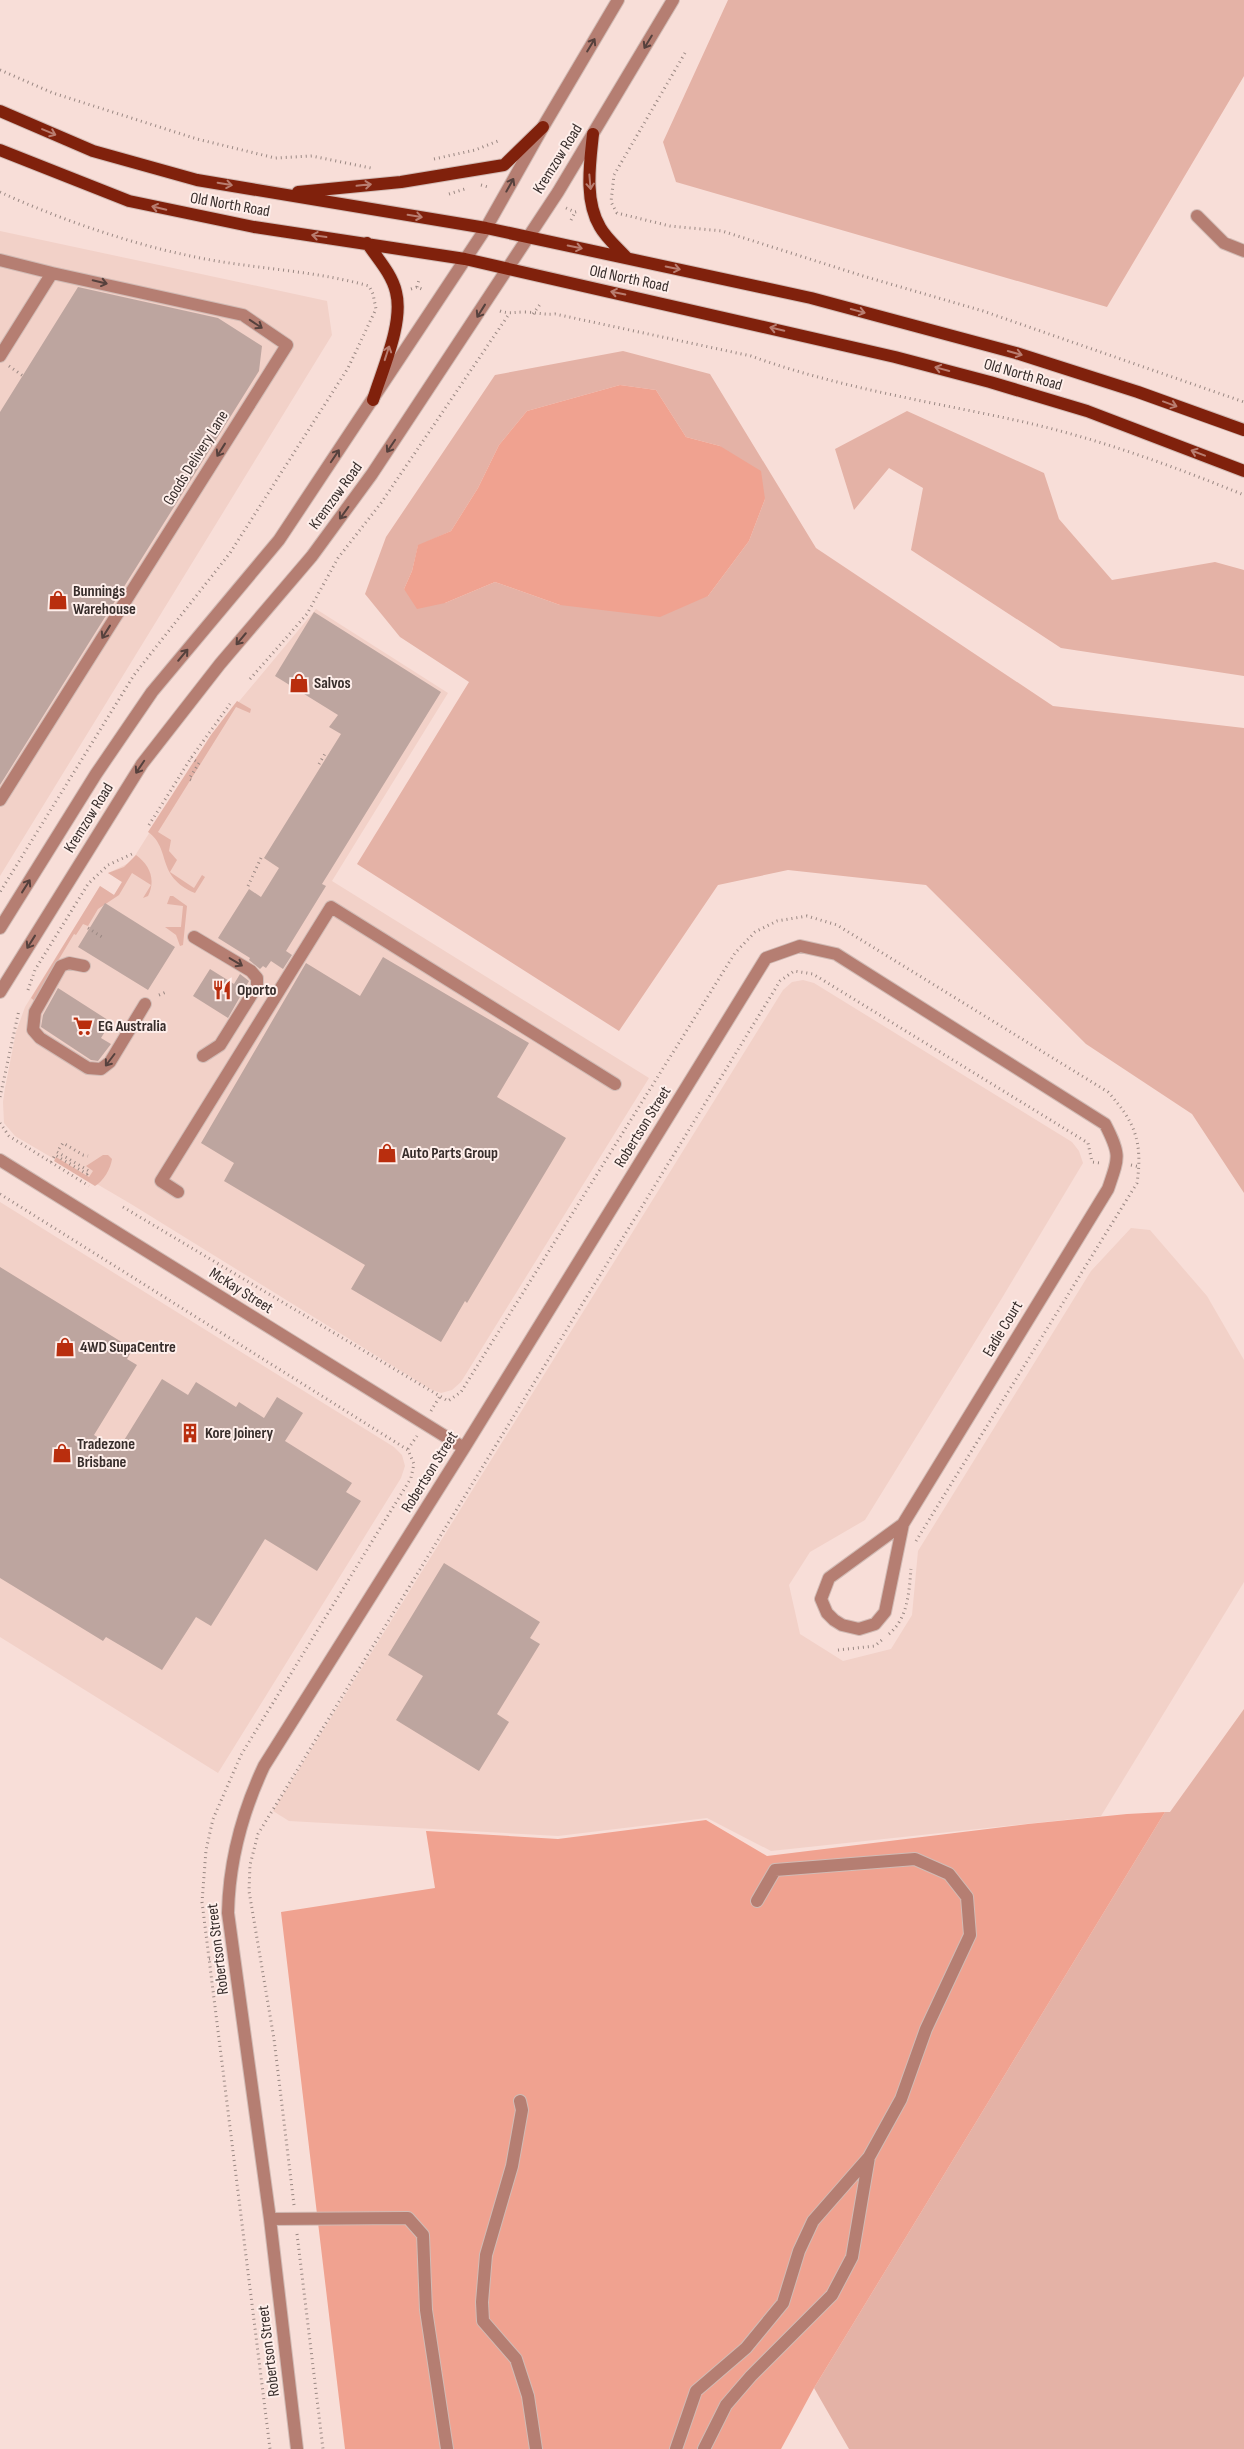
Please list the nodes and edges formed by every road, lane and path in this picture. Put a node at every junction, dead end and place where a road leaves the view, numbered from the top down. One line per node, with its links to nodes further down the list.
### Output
1 (618, 0): 6 (street, Kremzow Road, one-way to 1)
2 (673, 0): 7 (street, Kremzow Road, one-way to 7)
3 (685, 53): 35 (path)
4 (0, 70): 11 (path)
5 (0, 111): 13 (main road, Old North Road, one-way to 13)
6 (542, 127): 13 (main road, one-way to 6); 18 (street, Kremzow Road, one-way to 6)
7 (594, 134): 19 (street, Kremzow Road); 22 (main road, one-way to 22)
8 (498, 141): 10 (path)
9 (0, 150): 20 (main road, Old North Road, one-way to 9)
10 (432, 160)
11 (376, 169)
12 (479, 185): 14 (path)
13 (281, 194): 18 (main road, Old North Road, one-way to 18)
14 (449, 194)
15 (566, 208): 17 (path)
16 (1197, 216): 21 (street)
17 (571, 220)
18 (486, 228): 19 (main road, Old North Road); 24 (street, Kremzow Road)
19 (527, 237): 22 (main road, Old North Road, one-way to 22); 25 (street, Kremzow Road)
20 (367, 243): 24 (main road, Old North Road); 34 (main road, one-way to 20)
21 (1244, 252)
22 (626, 257): 36 (main road, Old North Road, one-way to 36)
23 (0, 260): 26 (street)
24 (465, 260): 25 (main road, Old North Road); 34 (street, Kremzow Road)
25 (506, 269): 37 (main road, Old North Road, one-way to 25); 54 (street, Kremzow Road, one-way to 54)
26 (52, 273): 33 (street); 45 (street, Goods Delivery Lane, one-way to 45)
27 (419, 280): 28 (path)
28 (424, 290)
29 (541, 303): 32 (path)
30 (500, 311): 31 (path)
31 (509, 314): 32 (path); 39 (path)
32 (533, 314): 38 (path)
33 (0, 356)
34 (372, 400): 49 (street, Kremzow Road, one-way to 34)
35 (1244, 402)
36 (1244, 430)
37 (1244, 471)
38 (1244, 495)
39 (250, 679)
40 (230, 704): 42 (path)
41 (326, 752): 43 (path)
42 (191, 758): 44 (path); 46 (path)
43 (319, 764)
44 (190, 780)
45 (0, 800)
46 (149, 825)
47 (261, 858): 48 (path)
48 (248, 886)
49 (0, 928)
50 (88, 928): 51 (path)
51 (102, 937)
52 (194, 937): 58 (street, one-way to 58)
53 (84, 966): 57 (street, one-way to 53)
54 (0, 992)
55 (166, 992): 56 (path)
56 (160, 995)
57 (145, 1004)
58 (203, 1056)
59 (615, 1084): 69 (street)
60 (0, 1123): 64 (path)
61 (1117, 1147): 75 (street, Robertson Street); 77 (street, Eadie Court)
62 (88, 1156): 64 (path)
63 (0, 1161): 75 (street, McKay Street)
64 (51, 1162): 68 (path)
65 (1098, 1162): 84 (path)
66 (1133, 1165): 67 (path)
67 (1140, 1167): 72 (path); 78 (path)
68 (89, 1186)
69 (178, 1192)
70 (0, 1194): 76 (path)
71 (123, 1207): 72 (path)
72 (440, 1396): 73 (path)
73 (434, 1406)
74 (412, 1444): 76 (path)
75 (464, 1448): 85 (street, Robertson Street)
76 (408, 1450): 86 (path)
77 (903, 1524): 77 (street, Eadie Court)
78 (914, 1544)
79 (912, 1563): 80 (path)
80 (838, 1650)
81 (758, 1901): 83 (street)
82 (520, 2102): 90 (street)
83 (869, 2157): 91 (street); 92 (street)
84 (295, 2218): 85 (street); 88 (path); 89 (street)
85 (270, 2219): 87 (street, Robertson Street)
86 (270, 2449)
87 (297, 2449)
88 (323, 2449)
89 (447, 2449)
90 (536, 2449)
91 (676, 2449)
92 (704, 2449)

